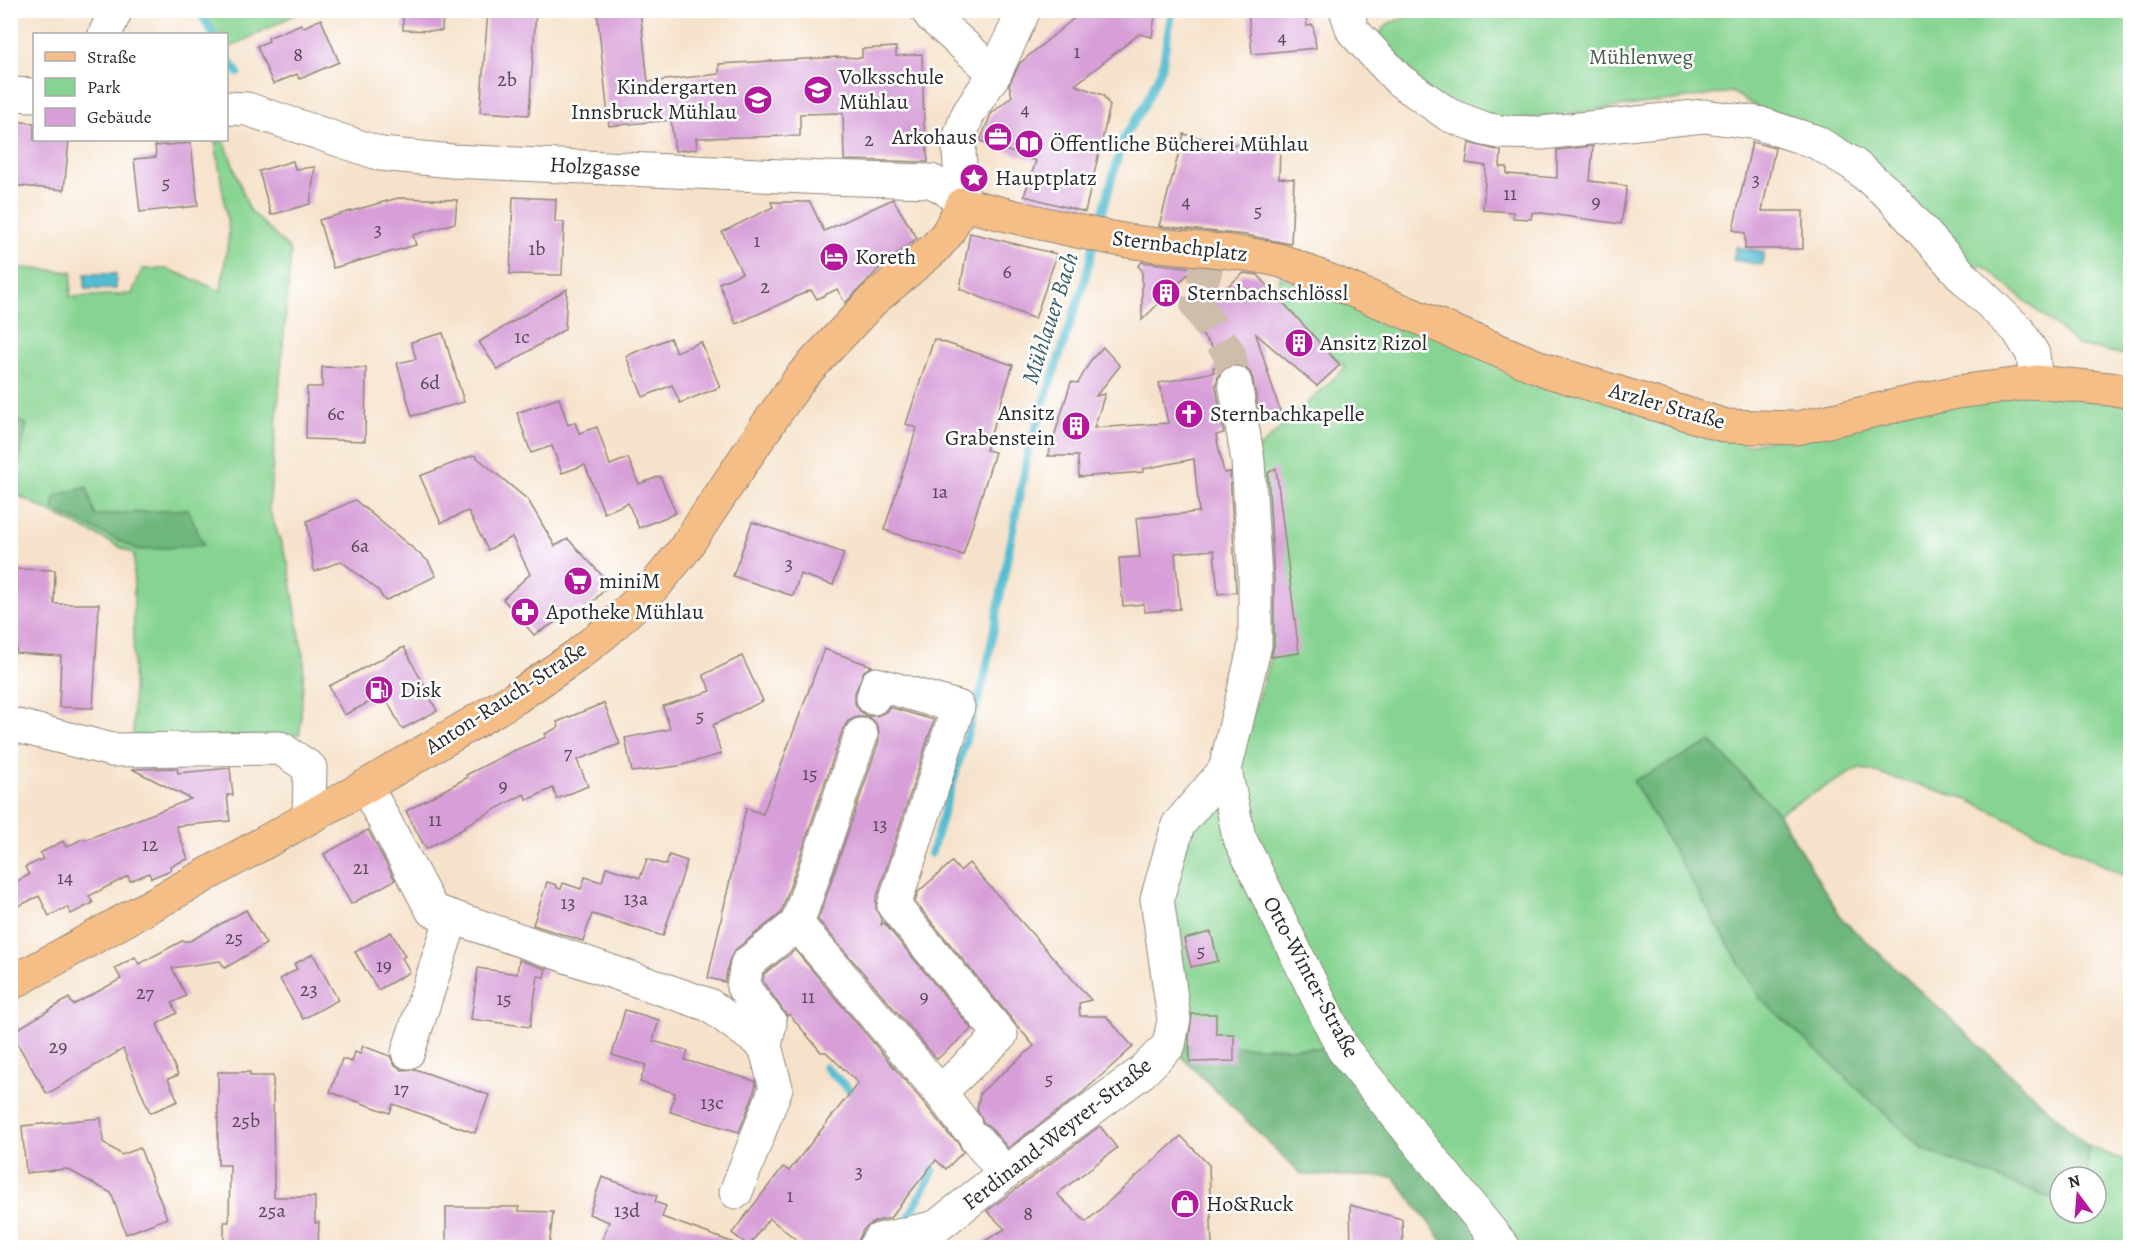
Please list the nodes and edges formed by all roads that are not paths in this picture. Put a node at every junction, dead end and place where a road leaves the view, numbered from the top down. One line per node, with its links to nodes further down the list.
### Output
1 (116, 10): 6 (street)
2 (927, 10): 7 (street)
3 (1024, 10): 7 (street)
4 (1325, 10): 5 (street)
5 (1351, 17): 13 (street)
6 (105, 33)
7 (995, 73): 11 (street)
8 (10, 94): 9 (street)
9 (33, 96)
10 (228, 108): 11 (street, Holzgasse)
11 (963, 204): 12 (main road, Sternbachplatz); 20 (main road, Anton-Rauch-Straße)
12 (1259, 256): 13 (main road, Arzler Straße)
13 (2036, 382): 15 (main road, Arzler Straße)
14 (1235, 383): 19 (street, Ferdinand-Weyrer-Straße)
15 (2130, 391)
16 (873, 698): 27 (street)
17 (10, 724): 21 (street)
18 (861, 735): 23 (street)
19 (1226, 770): 28 (street, Ferdinand-Weyrer-Straße); 31 (street, Otto-Winter-Straße)
20 (366, 786): 21 (main road, Anton-Rauch-Straße); 22 (street)
21 (309, 817): 24 (main road, Anton-Rauch-Straße)
22 (452, 917): 25 (street); 26 (street)
23 (797, 924): 25 (street); 27 (street)
24 (10, 984)
25 (765, 1046): 29 (street)
26 (408, 1052)
27 (940, 1092): 28 (street)
28 (1005, 1173): 30 (street, Ferdinand-Weyrer-Straße)
29 (736, 1192)
30 (876, 1244)
31 (1504, 1248)

